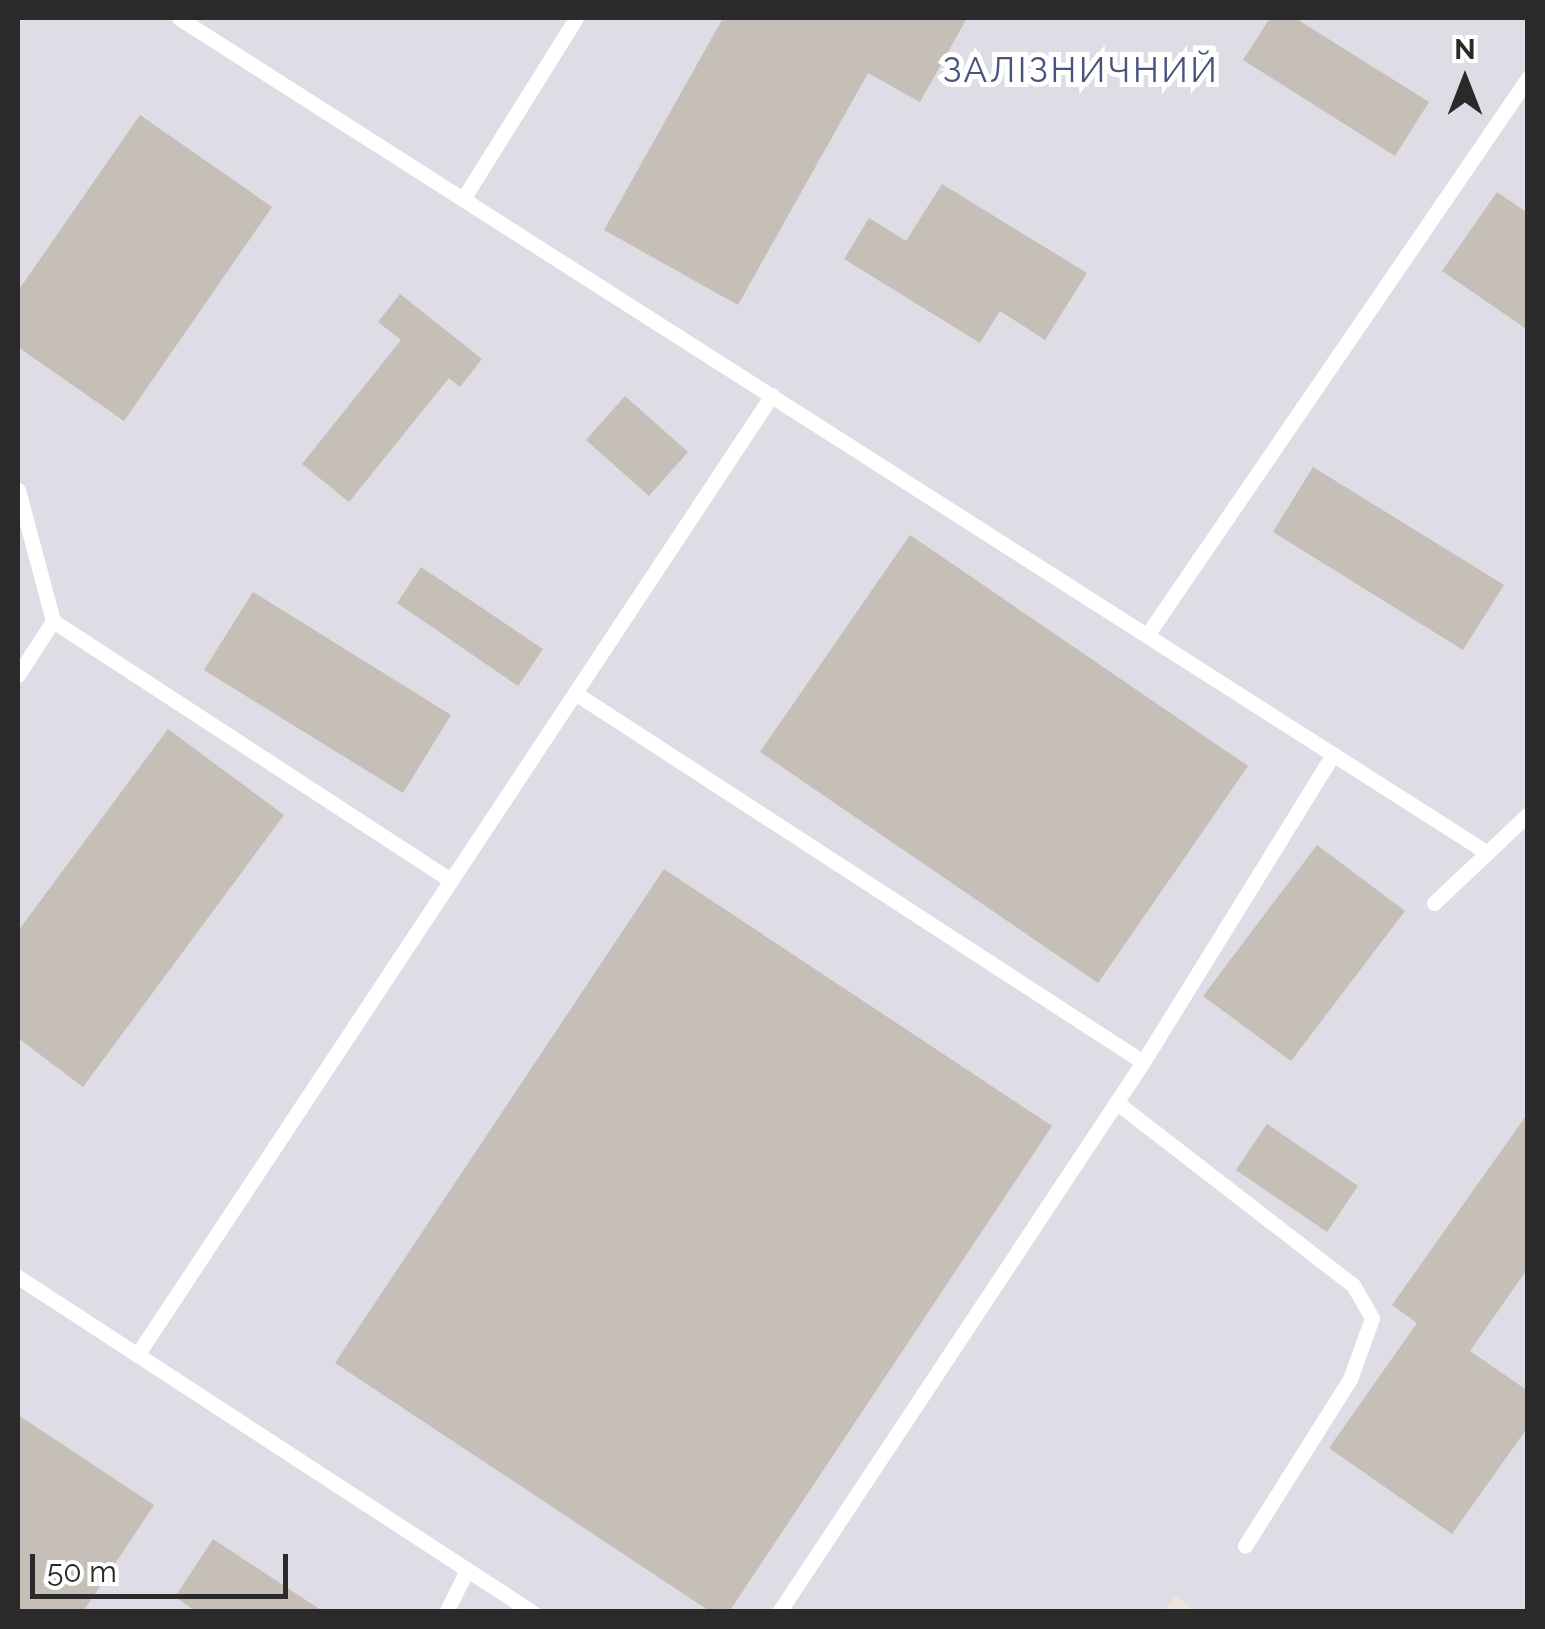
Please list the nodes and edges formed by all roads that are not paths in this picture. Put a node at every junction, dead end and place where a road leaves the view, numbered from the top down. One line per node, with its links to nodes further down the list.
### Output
1 (179, 18): 4 (lane)
2 (576, 18): 4 (lane)
3 (1528, 78): 8 (lane)
4 (463, 199): 5 (lane)
5 (772, 395): 8 (lane); 10 (lane)
6 (18, 490): 7 (lane)
7 (53, 620): 9 (lane); 14 (lane)
8 (1147, 635): 11 (lane)
9 (18, 676)
10 (575, 693): 14 (lane); 16 (lane)
11 (1333, 754): 13 (lane); 16 (lane)
12 (1528, 814): 13 (lane)
13 (1486, 852): 15 (lane)
14 (451, 880): 19 (lane)
15 (1434, 903)
16 (1143, 1062): 17 (lane)
17 (1116, 1102): 20 (lane); 24 (lane)
18 (18, 1278): 19 (lane)
19 (137, 1355): 21 (lane)
20 (1245, 1546)
21 (468, 1570): 22 (lane); 23 (lane)
22 (446, 1612)
23 (532, 1612)
24 (779, 1612)

